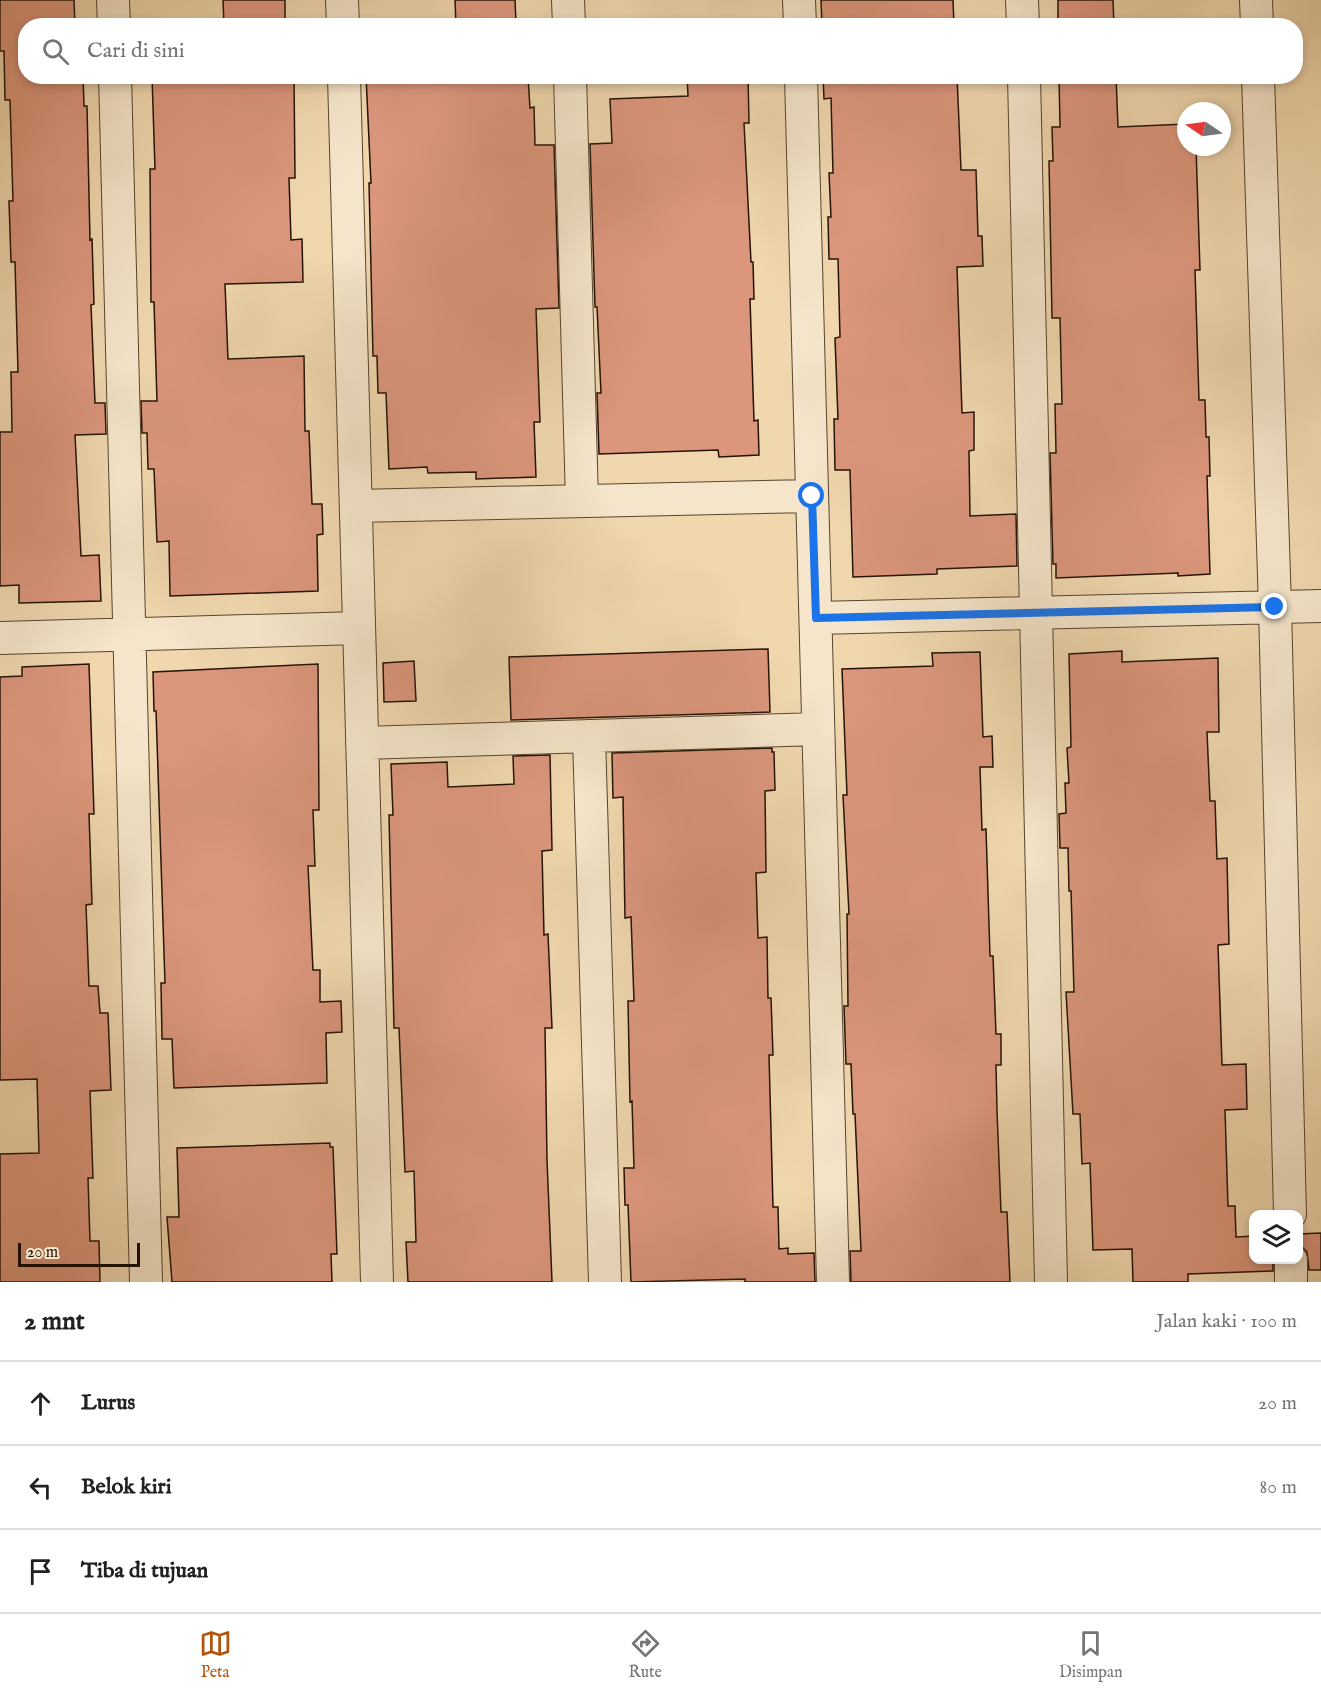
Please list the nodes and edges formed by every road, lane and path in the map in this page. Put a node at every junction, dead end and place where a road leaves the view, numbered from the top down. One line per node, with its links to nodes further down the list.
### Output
1 (113, 0): 7 (street)
2 (342, 0): 8 (street)
3 (568, 0): 9 (street)
4 (799, 0): 10 (street)
5 (1022, 0): 11 (street)
6 (1256, 0): 12 (street)
7 (114, 18)
8 (343, 18)
9 (569, 18)
10 (800, 18)
11 (1023, 18)
12 (1257, 18)
13 (115, 84): 27 (street)
14 (344, 84): 21 (street)
15 (570, 84): 20 (street)
16 (801, 84): 19 (street)
17 (1024, 84): 24 (street)
18 (1258, 84): 23 (street)
19 (812, 496): 20 (street); 25 (street)
20 (582, 501): 21 (street)
21 (356, 506): 26 (street)
22 (1321, 606): 23 (street)
23 (1275, 607): 24 (street); 32 (street)
24 (1036, 613): 25 (street); 38 (street)
25 (816, 618): 29 (street)
26 (359, 628): 27 (street); 31 (street)
27 (129, 634): 28 (street); 34 (street)
28 (0, 638)
29 (818, 729): 30 (street); 37 (street)
30 (589, 736): 31 (street); 36 (street)
31 (362, 743): 35 (street)
32 (1290, 1210)
33 (1291, 1264): 39 (street)
34 (146, 1282)
35 (377, 1282)
36 (604, 1282)
37 (833, 1282)
38 (1051, 1282)
39 (1292, 1282)

